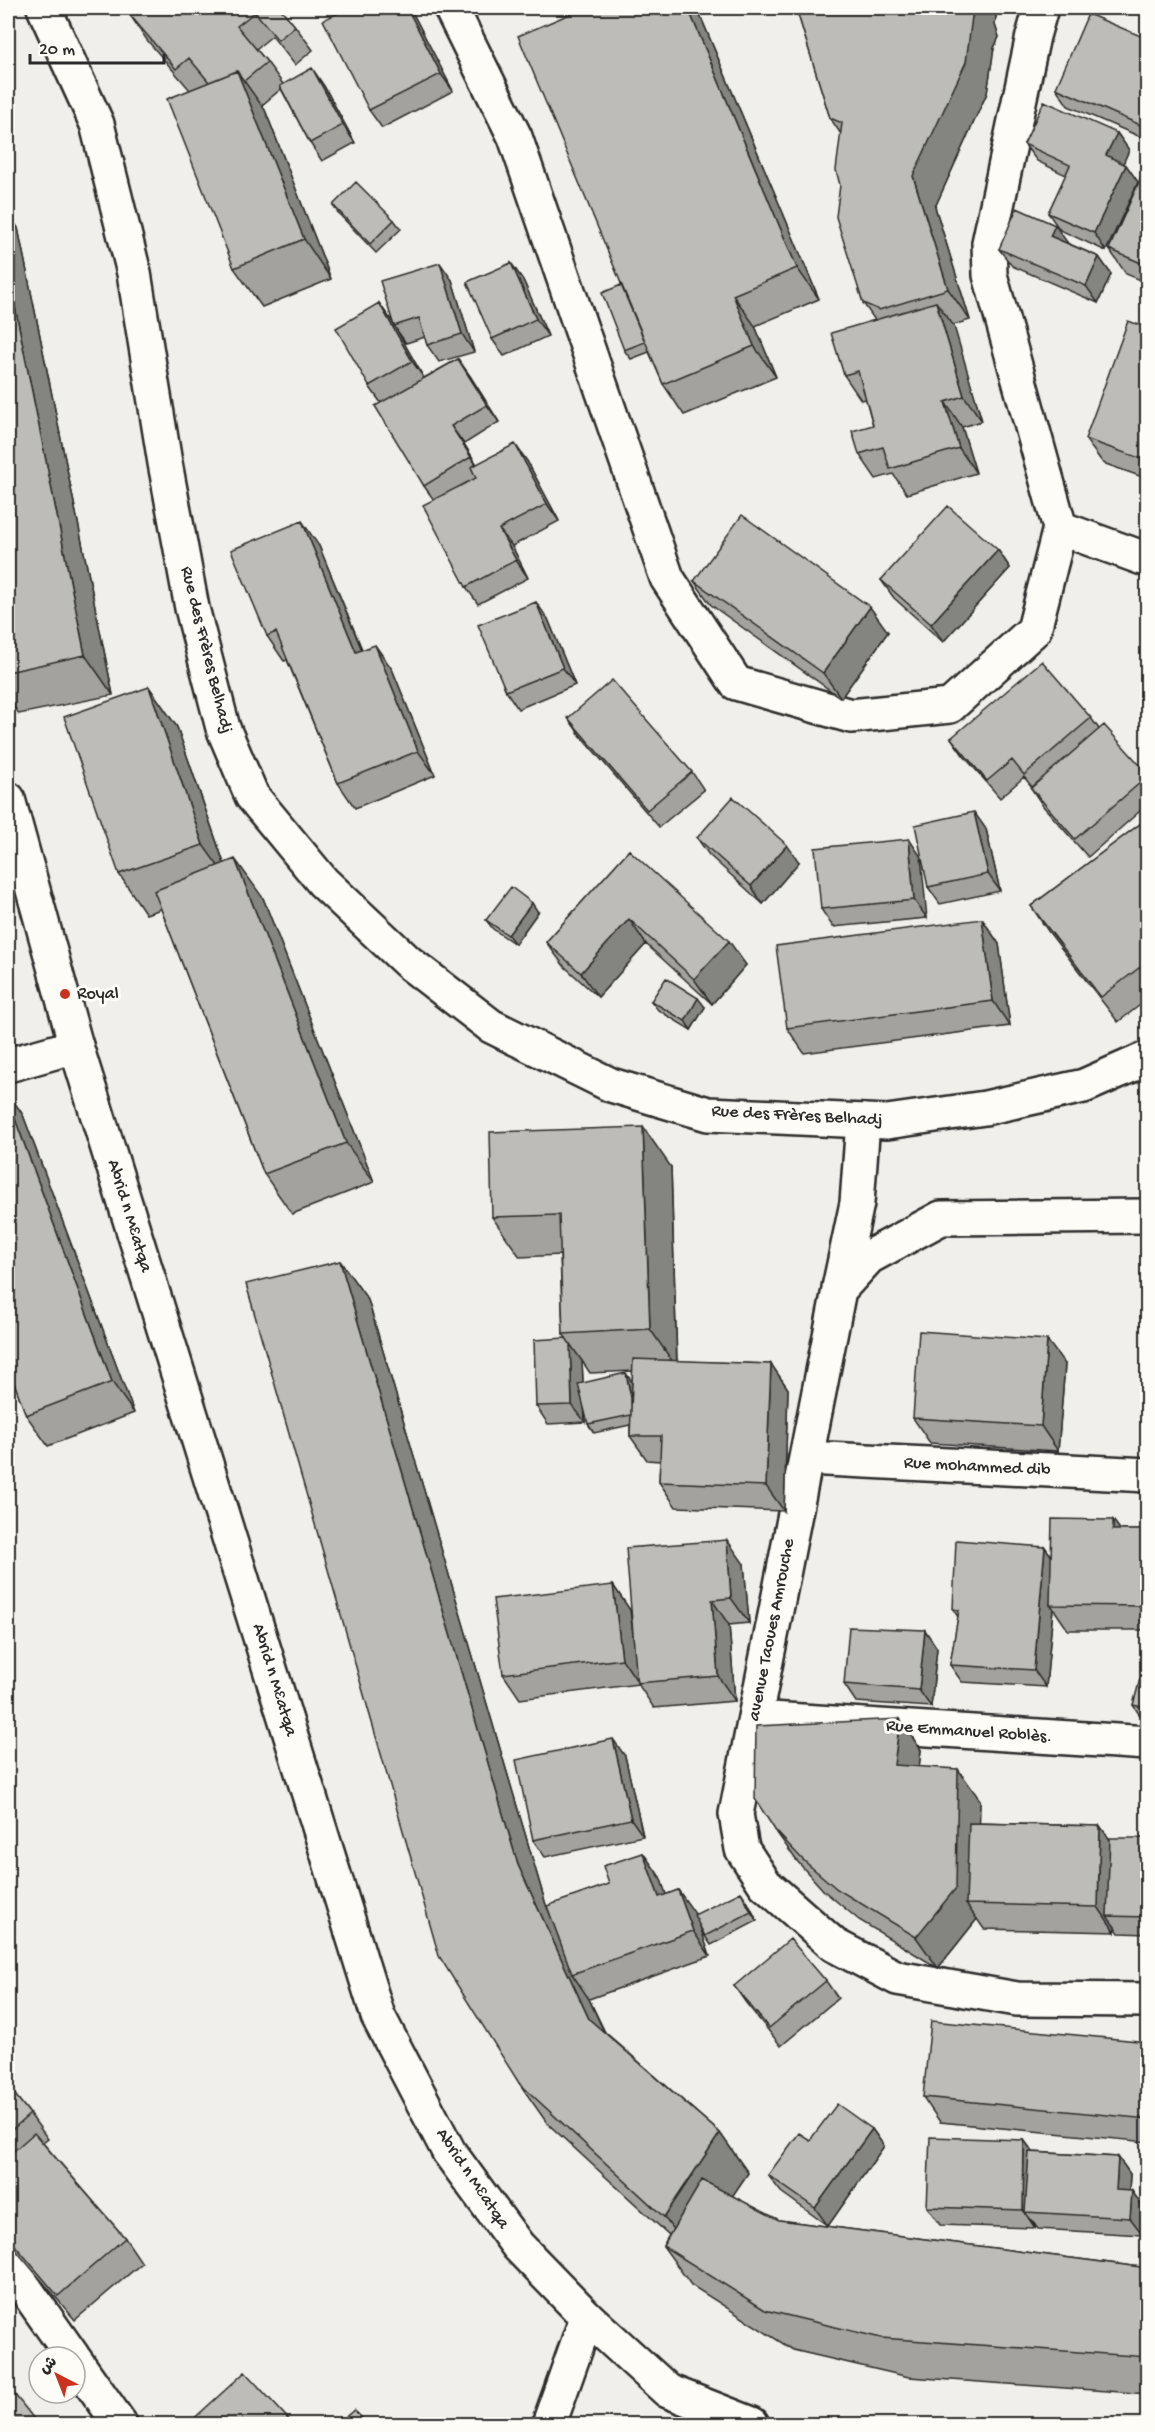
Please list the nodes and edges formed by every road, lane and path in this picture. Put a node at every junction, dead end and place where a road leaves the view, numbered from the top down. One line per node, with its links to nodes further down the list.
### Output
1 (44, 8): 10 (street, Rue des Frères Belhadj)
2 (451, 8): 4 (street)
3 (1041, 8): 4 (street)
4 (1060, 528): 5 (street)
5 (1148, 560)
6 (8, 799): 7 (street, Abrid n Mɛatqa)
7 (76, 1046): 9 (street); 19 (street, Abrid n Mɛatqa)
8 (1148, 1058): 10 (street, Rue des Frères Belhadj)
9 (8, 1065)
10 (863, 1121): 12 (street, avenue Taoues Amrouche)
11 (1148, 1216): 12 (street)
12 (839, 1290): 13 (street, avenue Taoues Amrouche)
13 (806, 1458): 14 (street, Rue mohammed dib); 15 (street, avenue Taoues Amrouche)
14 (1148, 1475)
15 (755, 1718): 16 (street, Rue Emmanuel Roblès.); 17 (street, avenue Taoues Amrouche)
16 (1148, 1743)
17 (1148, 2000)
18 (8, 2264): 20 (street)
19 (586, 2317): 23 (street); 24 (street, Abrid n Mɛatqa)
20 (64, 2345)
21 (87, 2377): 22 (street)
22 (120, 2424)
23 (549, 2424)
24 (752, 2424)

